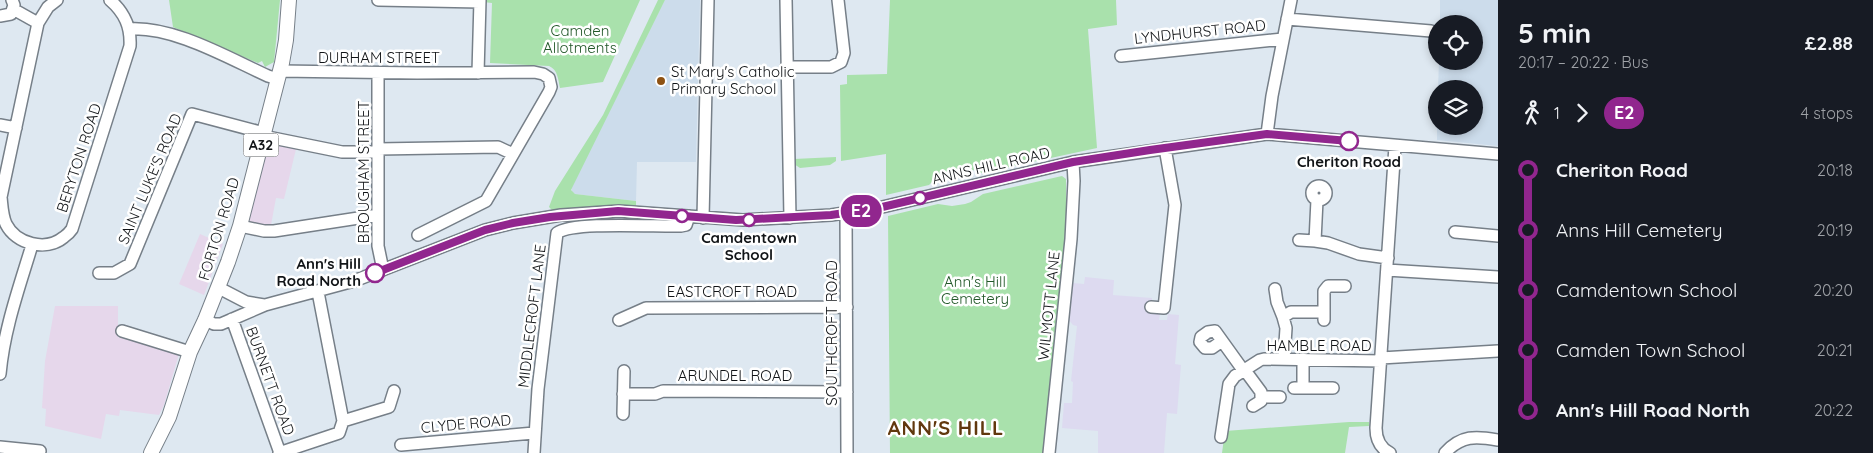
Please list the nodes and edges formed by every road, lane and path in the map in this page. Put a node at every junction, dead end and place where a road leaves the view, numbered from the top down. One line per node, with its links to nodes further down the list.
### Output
1 (57, 0): 13 (street)
2 (110, 0): 14 (street)
3 (289, 0): 21 (main road, FORTON ROAD / A32)
4 (378, 0): 9 (street)
5 (708, 0): 36 (street)
6 (786, 0): 18 (street)
7 (838, 0): 18 (street)
8 (1291, 0): 12 (street)
9 (480, 1): 20 (street)
10 (12, 5): 11 (street); 13 (street)
11 (0, 16)
12 (1287, 19): 15 (street); 16 (street)
13 (38, 23): 23 (street)
14 (129, 29): 21 (street, DURHAM STREET); 44 (street, BERYTON ROAD)
15 (1428, 31)
16 (1283, 38): 17 (street, LYNDHURST ROAD); 25 (street)
17 (1122, 56)
18 (786, 67): 37 (street)
19 (378, 73): 20 (street, DURHAM STREET); 21 (street, DURHAM STREET); 28 (street, BROUGHAM STREET)
20 (478, 73): 29 (street, DURHAM STREET)
21 (279, 75): 24 (main road, FORTON ROAD / A32)
22 (0, 125): 23 (street)
23 (16, 128): 44 (street)
24 (264, 134): 28 (street); 38 (main road, FORTON ROAD / A32); 48 (street, SAINT LUKE'S ROAD)
25 (1267, 134): 26 (street, ANNS HILL ROAD); 27 (street, ANNS HILL ROAD)
26 (1395, 146): 30 (street, ANNS HILL ROAD); 45 (street)
27 (1165, 148): 31 (street, ANNS HILL ROAD); 57 (street)
28 (378, 151): 29 (street); 34 (street, BROUGHAM STREET)
29 (513, 154): 40 (street)
30 (1498, 154)
31 (1073, 162): 33 (street, ANNS HILL ROAD); 92 (street, WILMOTT LANE)
32 (1317, 200): 43 (street)
33 (846, 213): 37 (street, ANNS HILL ROAD); 55 (street, SOUTHCROFT ROAD)
34 (378, 215): 38 (street); 46 (street, BROUGHAM STREET)
35 (689, 216): 36 (street, ANNS HILL ROAD); 46 (street, ANNS HILL ROAD); 82 (street, MIDDLECROFT LANE)
36 (703, 218): 37 (street, ANNS HILL ROAD)
37 (790, 218)
38 (240, 226): 51 (main road, FORTON ROAD / A32)
39 (1456, 232): 41 (street)
40 (418, 235)
41 (1498, 236)
42 (1299, 240): 43 (street)
43 (1315, 241): 45 (street)
44 (32, 245): 72 (street)
45 (1388, 258): 47 (street)
46 (383, 270): 53 (street, ANNS HILL ROAD)
47 (1387, 270): 49 (street); 69 (street)
48 (99, 273)
49 (1498, 278)
50 (1344, 286): 59 (street)
51 (219, 288): 54 (street); 61 (main road, FORTON ROAD / A32)
52 (1276, 289): 59 (street)
53 (318, 292): 54 (street, ANNS HILL ROAD); 81 (street)
54 (265, 306): 60 (street, ANNS HILL ROAD)
55 (847, 307): 62 (street, EASTCROFT ROAD); 75 (street, SOUTHCROFT ROAD)
56 (1151, 307): 57 (street)
57 (1164, 308): 58 (street)
58 (1176, 309)
59 (1283, 317): 67 (street)
60 (232, 319): 61 (street, ANNS HILL ROAD); 89 (street, BURNETT ROAD)
61 (205, 320): 66 (main road, A32)
62 (619, 320)
63 (122, 330): 66 (street)
64 (1222, 341): 70 (street)
65 (1498, 351): 69 (street, HAMBLE ROAD)
66 (190, 352): 88 (main road, A32)
67 (1284, 359): 68 (street, HAMBLE ROAD); 70 (street, HAMBLE ROAD)
68 (1303, 359): 69 (street, HAMBLE ROAD); 73 (street)
69 (1381, 360): 93 (street)
70 (1244, 370): 77 (street); 83 (street, HAMBLE ROAD)
71 (624, 371): 76 (street)
72 (0, 374)
73 (1333, 388)
74 (394, 391): 81 (street)
75 (847, 392): 76 (street, ARUNDEL ROAD); 91 (street, SOUTHCROFT ROAD)
76 (624, 394): 80 (street)
77 (1261, 397): 78 (street); 79 (street)
78 (1280, 397)
79 (1253, 406)
80 (623, 414)
81 (343, 421): 89 (street)
82 (534, 433): 85 (street, CLYDE ROAD); 90 (street, MIDDLECROFT LANE)
83 (1221, 437)
84 (1498, 440): 94 (street)
85 (401, 445)
86 (0, 447): 87 (street)
87 (40, 451)
88 (151, 453)
89 (280, 453)
90 (534, 453)
91 (847, 453)
92 (1049, 453)
93 (1388, 453)
94 (1446, 453)

